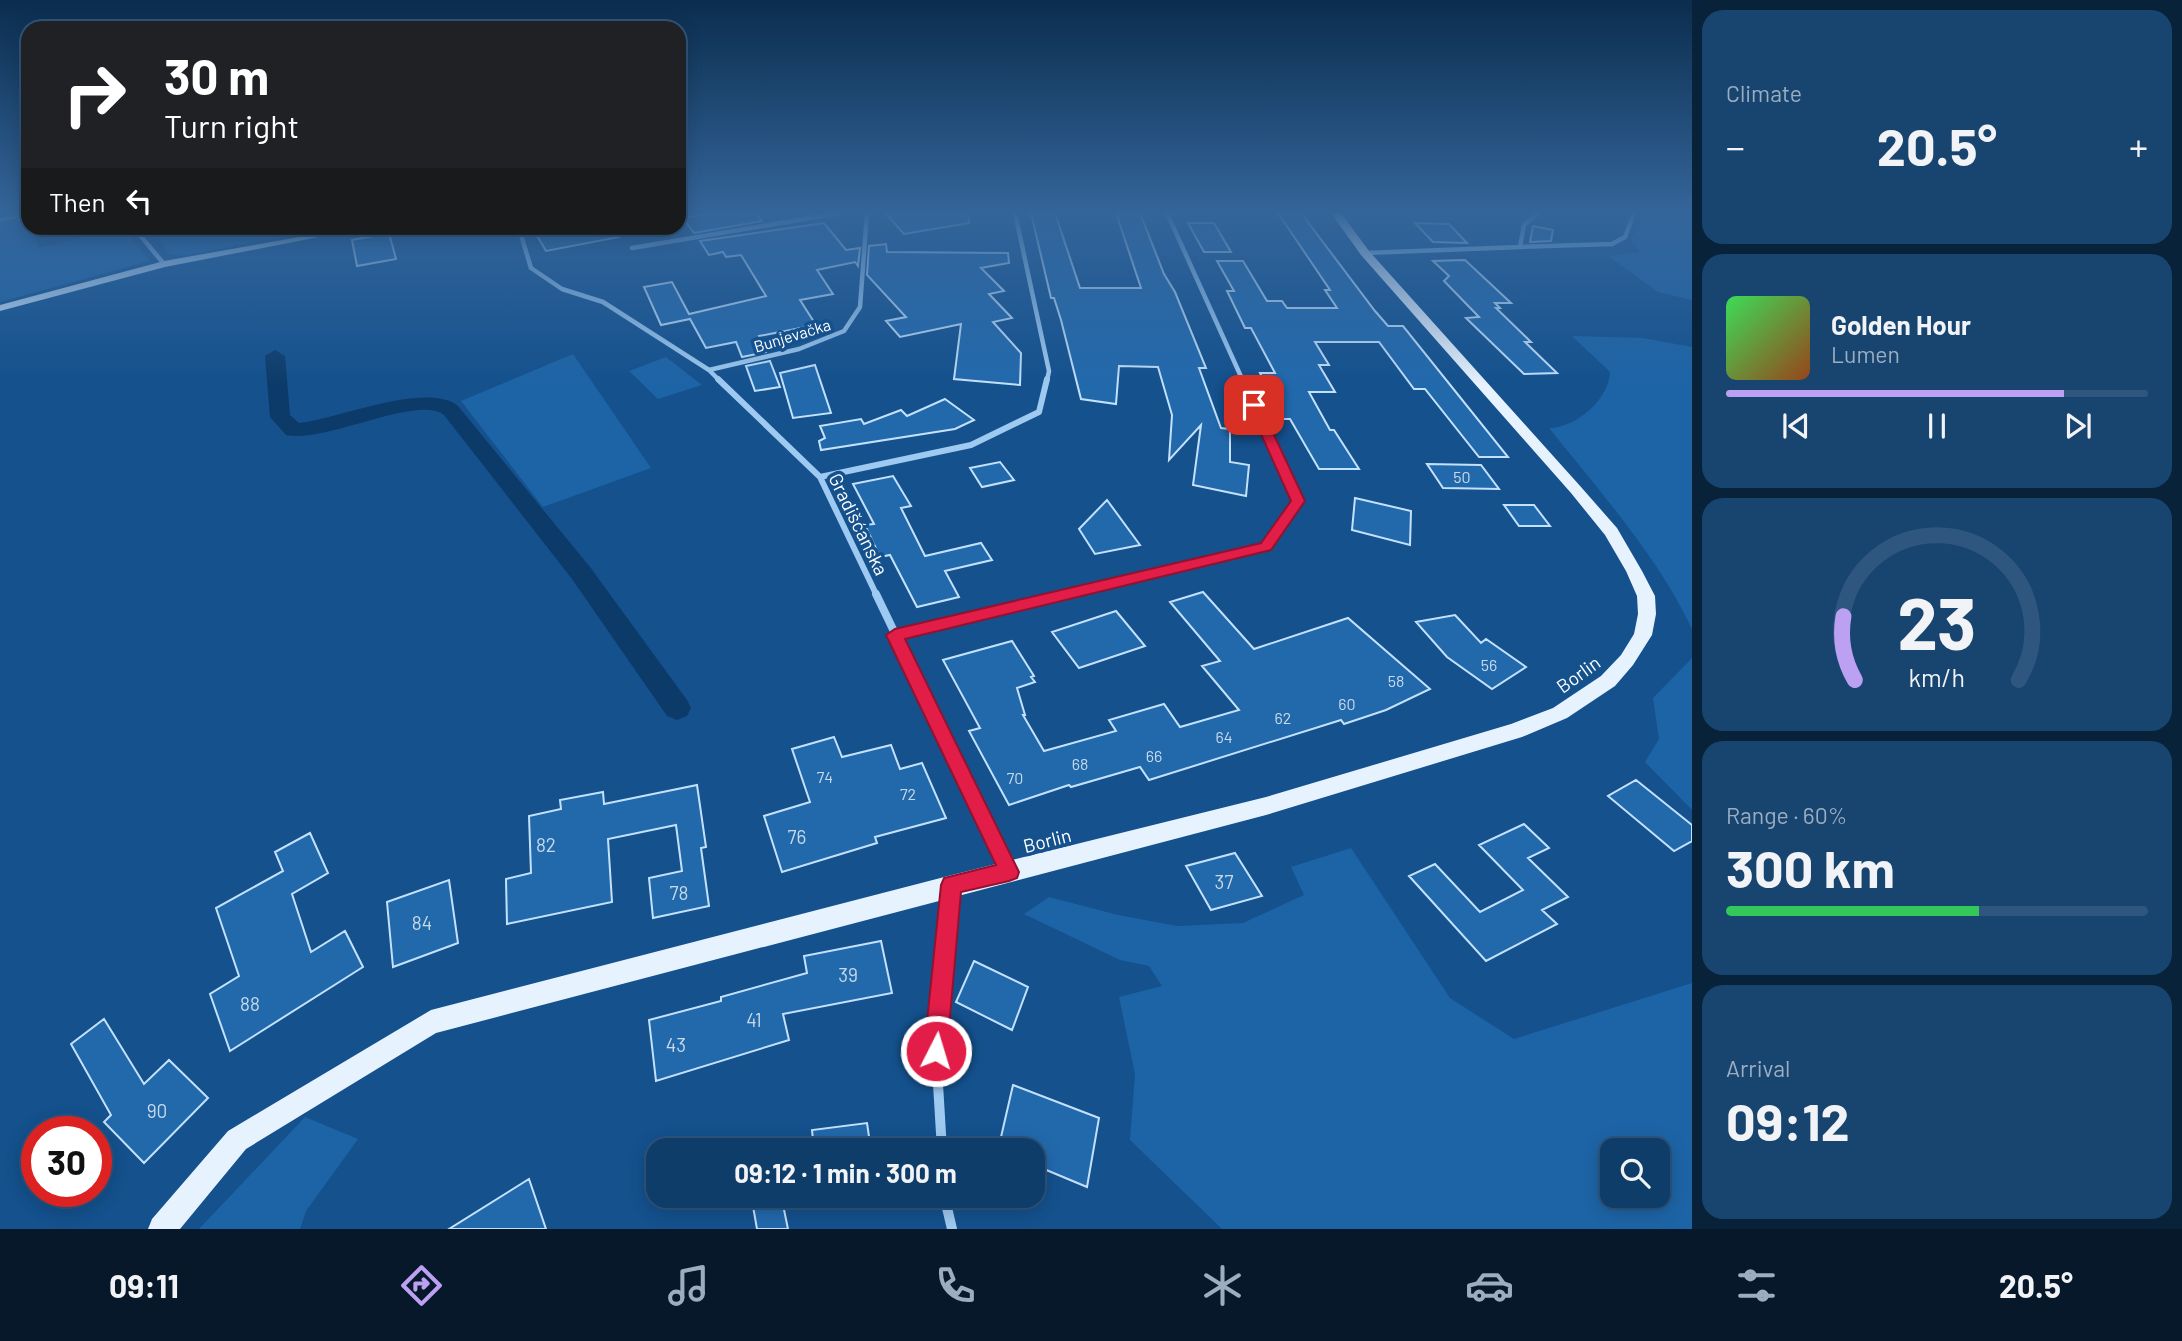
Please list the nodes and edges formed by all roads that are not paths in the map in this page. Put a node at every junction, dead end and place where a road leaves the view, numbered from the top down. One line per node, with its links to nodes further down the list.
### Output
1 (140, 270): 7 (main road)
2 (534, 270): 8 (street, Gradišćanska)
3 (863, 270): 8 (street, Bunjevačka)
4 (1027, 270): 9 (street)
5 (1193, 270): 10 (street)
6 (1380, 270): 11 (main road, Borlin)
7 (0, 308)
8 (709, 370): 9 (street, Gradišćanska)
9 (820, 477): 10 (street, Gradišćanska)
10 (895, 635): 11 (street, Gradišćanska)
11 (1009, 872): 12 (main road, Borlin)
12 (952, 885): 13 (street); 15 (main road, Borlin)
13 (941, 1138)
14 (947, 1208): 16 (street)
15 (162, 1229)
16 (952, 1229)

